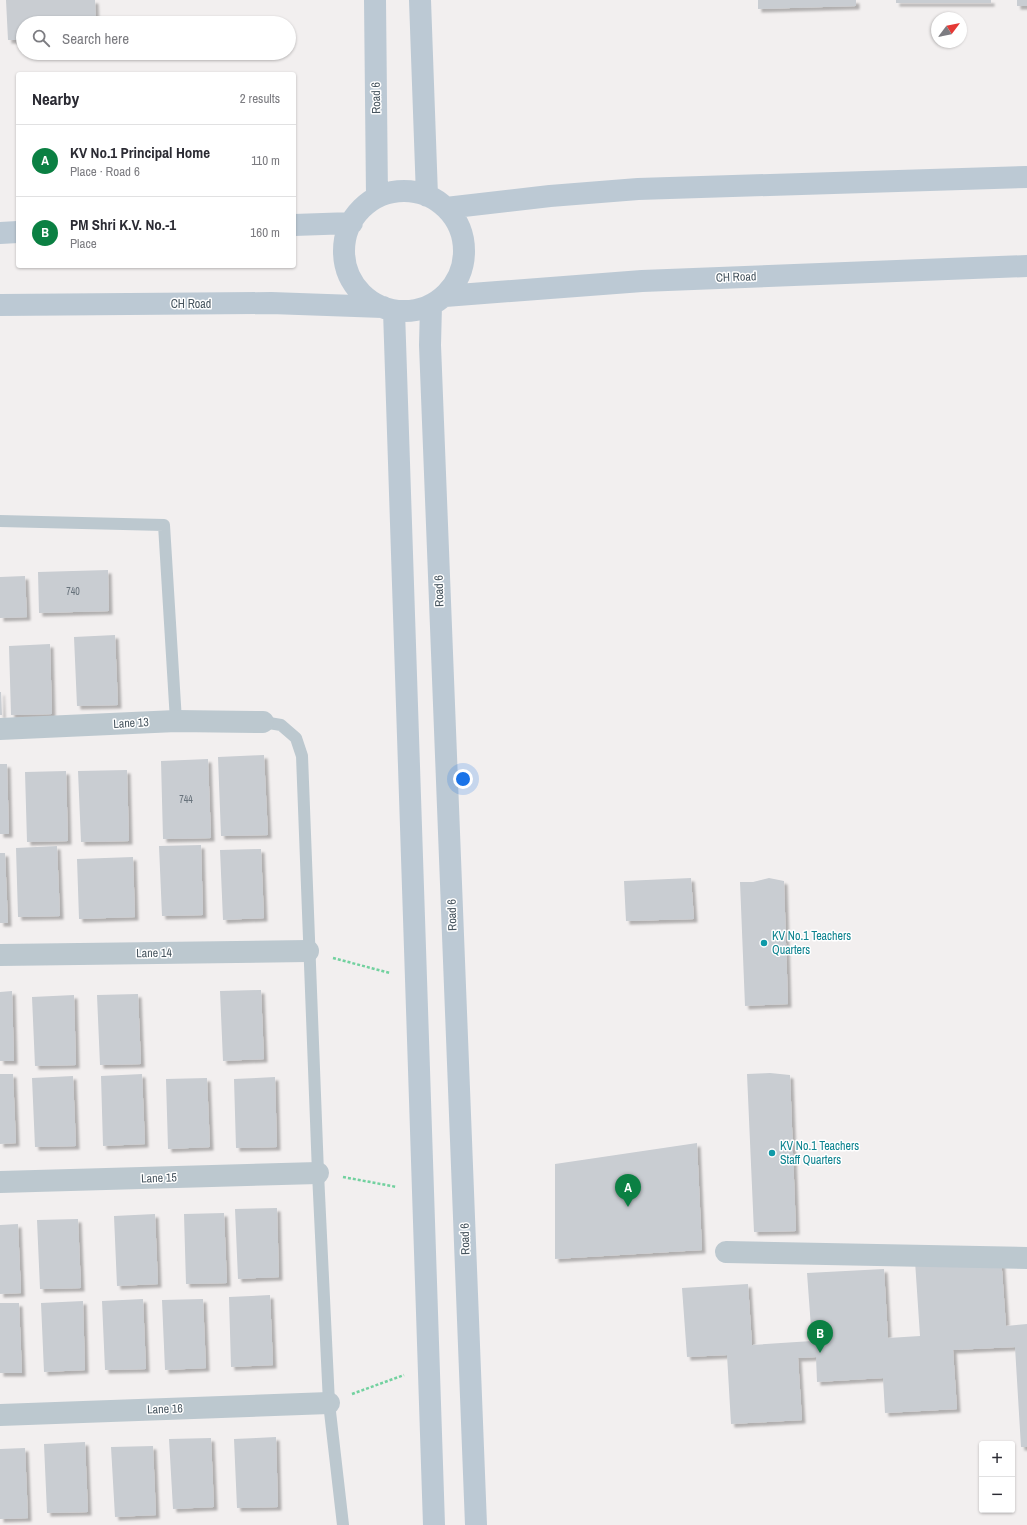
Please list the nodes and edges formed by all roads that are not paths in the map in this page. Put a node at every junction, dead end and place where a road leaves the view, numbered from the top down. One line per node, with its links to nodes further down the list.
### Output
1 (375, 0): 5 (street, Road 6)
2 (420, 0): 4 (street)
3 (1027, 176): 6 (street)
4 (427, 196): 5 (street, CH Road); 6 (street, CH Road)
5 (377, 197): 7 (street, CH Road)
6 (446, 208): 12 (street, CH Road)
7 (352, 223): 8 (street); 14 (street, CH Road)
8 (296, 225)
9 (16, 232): 10 (street)
10 (0, 233)
11 (1027, 266): 12 (street, CH Road)
12 (438, 301): 14 (street, CH Road); 29 (street, Road 6)
13 (0, 305): 14 (street, CH Road)
14 (388, 309): 28 (street)
15 (0, 521): 16 (lane)
16 (176, 721): 17 (street, Lane 13); 18 (street, Lane 13)
17 (263, 722): 19 (lane)
18 (0, 729)
19 (308, 951): 20 (street, Lane 14); 21 (lane)
20 (0, 955)
21 (318, 1173): 22 (street, Lane 15); 25 (lane)
22 (0, 1182)
23 (726, 1252): 24 (street)
24 (1027, 1258)
25 (329, 1403): 26 (street, Lane 16); 27 (lane)
26 (0, 1415)
27 (343, 1525)
28 (434, 1525)
29 (476, 1525)

